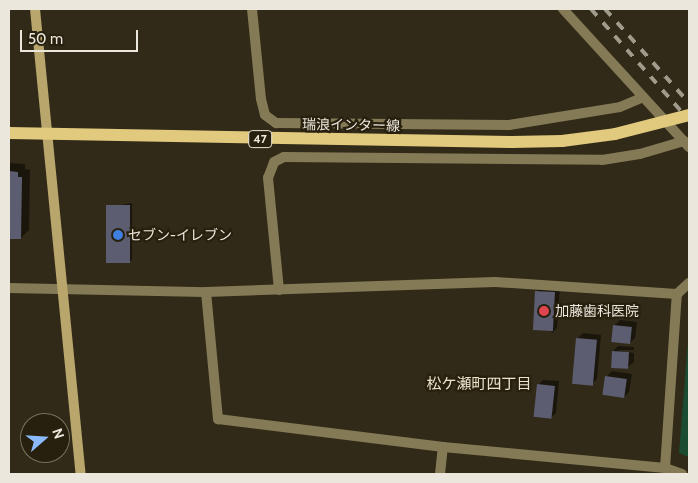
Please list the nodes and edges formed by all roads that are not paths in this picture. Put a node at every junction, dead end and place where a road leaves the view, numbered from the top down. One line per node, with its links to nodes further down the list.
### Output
1 (34, 9): 7 (street)
2 (252, 9): 4 (street)
3 (563, 9): 4 (street)
4 (643, 97): 8 (street)
5 (689, 115): 7 (main road, 瑞浪インター線 / 47, bridge)
6 (9, 133): 7 (main road, 瑞浪インター線 / 47)
7 (46, 134): 11 (street)
8 (686, 144): 12 (street)
9 (689, 283): 14 (street)
10 (9, 288): 11 (street)
11 (62, 289): 13 (street); 17 (street)
12 (279, 290): 13 (street); 14 (street)
13 (206, 292): 15 (street)
14 (677, 294): 16 (street)
15 (443, 447): 16 (street); 18 (street)
16 (665, 468): 19 (street)
17 (81, 474)
18 (440, 474)
19 (682, 474)

